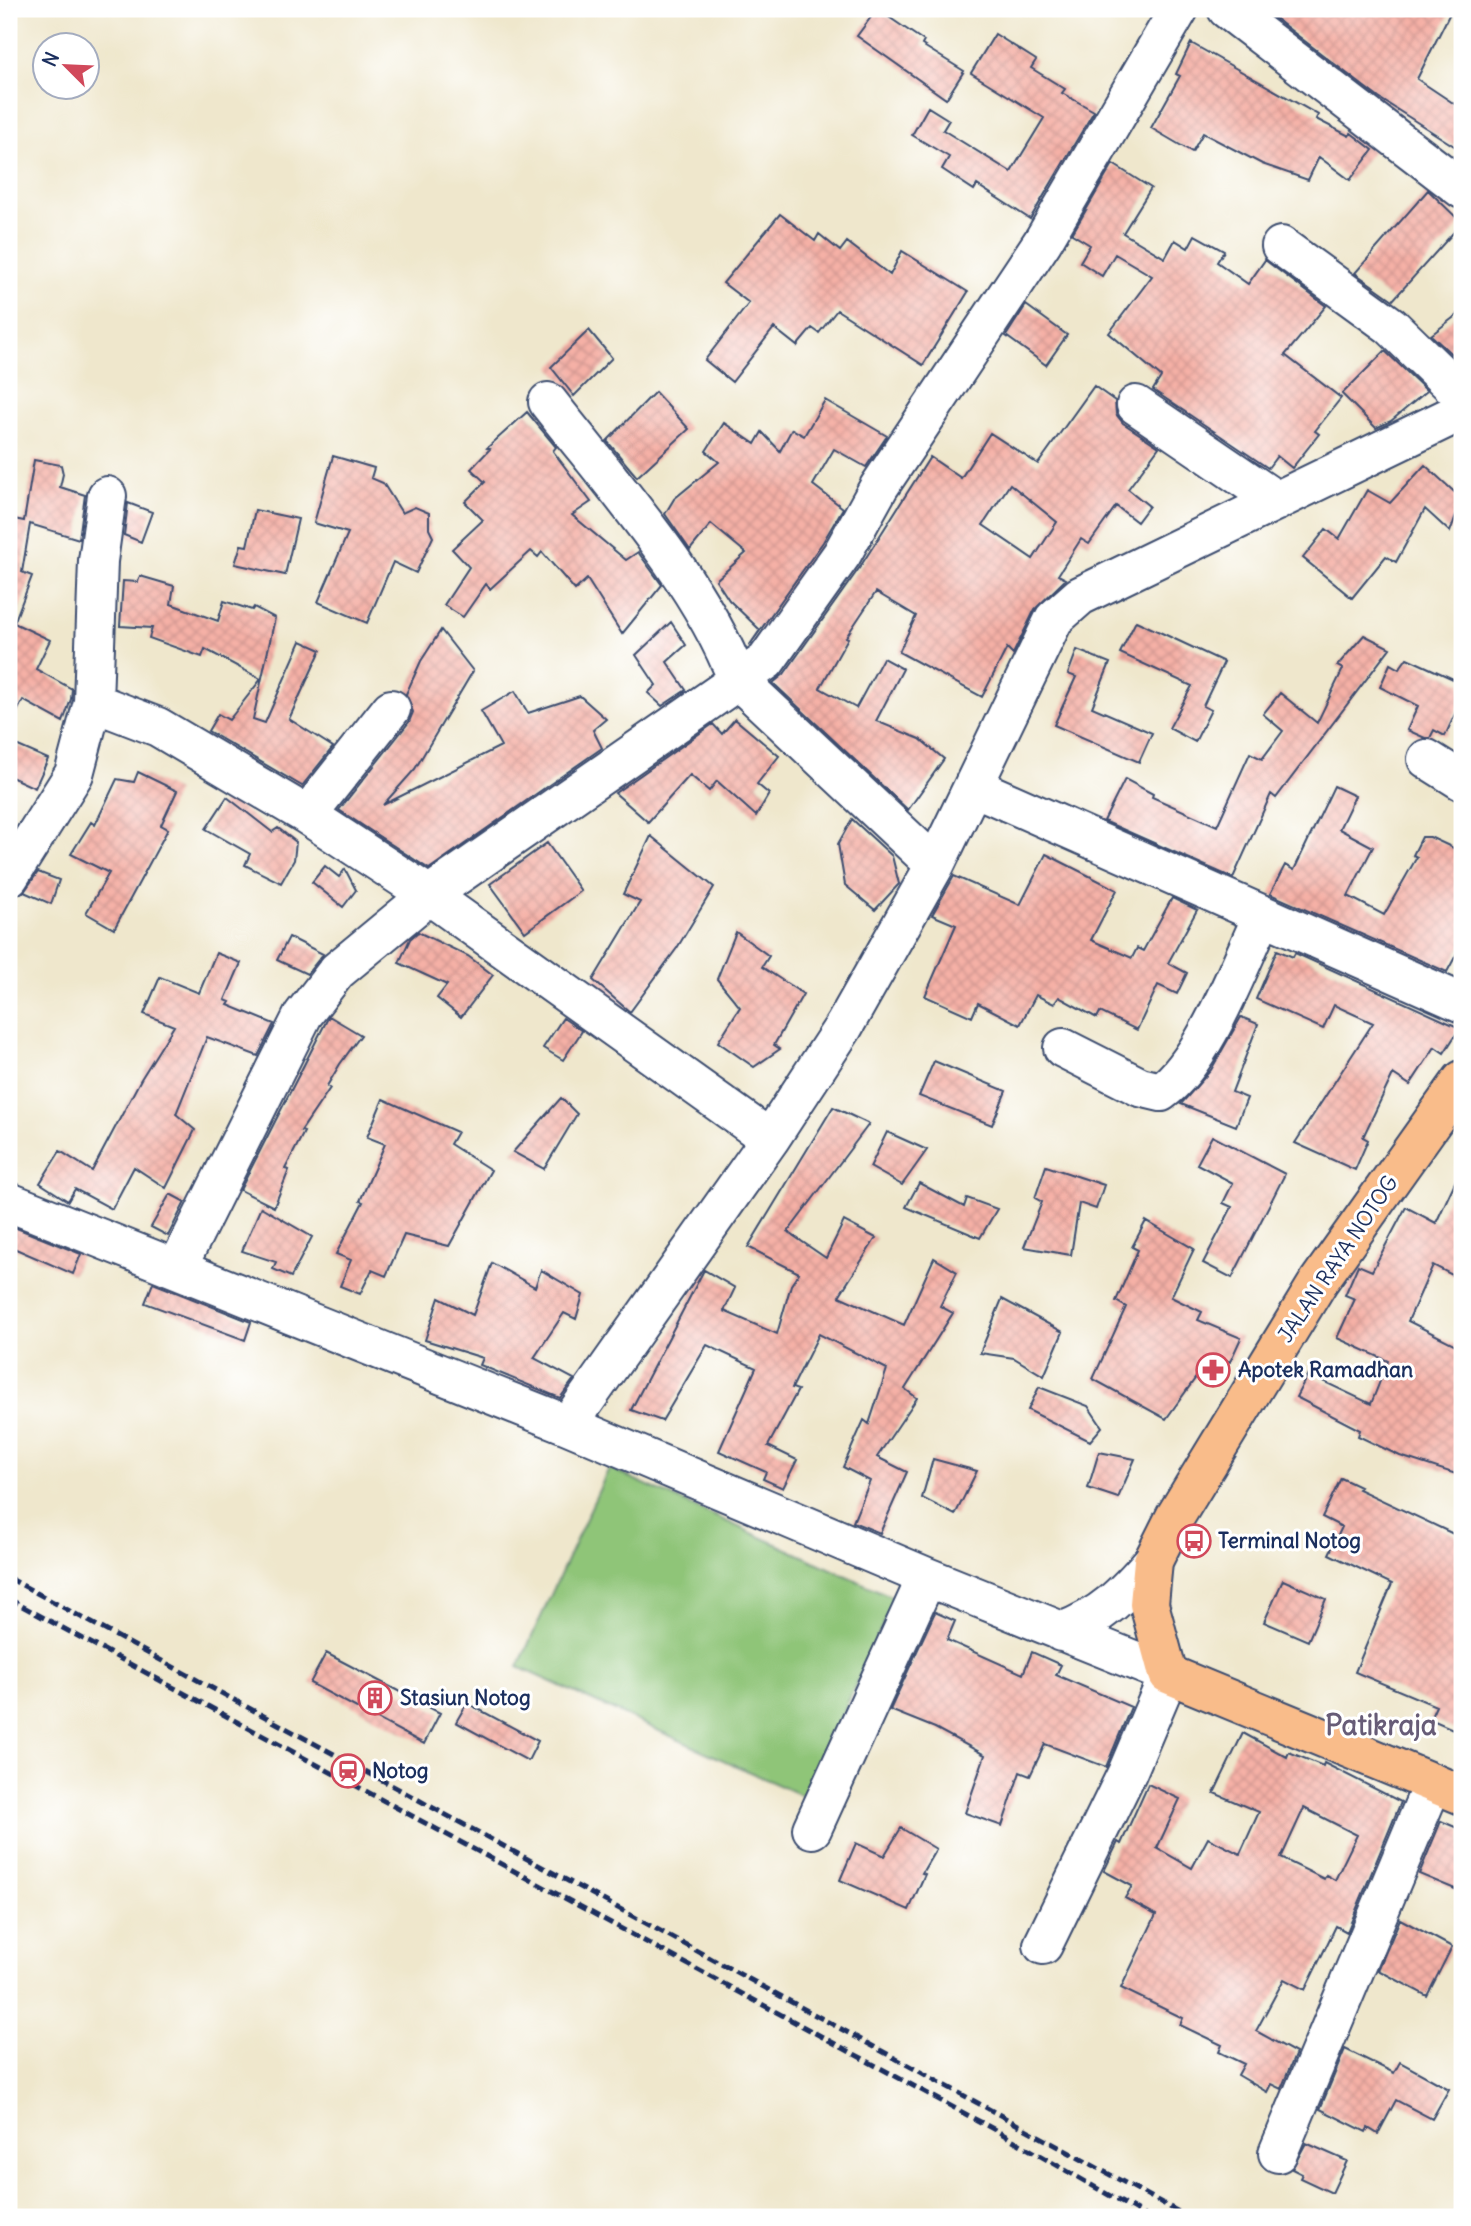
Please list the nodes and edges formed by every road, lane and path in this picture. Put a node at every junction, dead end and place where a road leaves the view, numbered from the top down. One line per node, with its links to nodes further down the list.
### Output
1 (1179, 9): 10 (street)
2 (1227, 9): 3 (street)
3 (1462, 189)
4 (1281, 246): 7 (street)
5 (548, 402): 10 (street)
6 (1136, 405): 9 (street)
7 (1459, 411): 9 (street)
8 (107, 496): 11 (street)
9 (1277, 501): 15 (street)
10 (737, 679): 17 (street); 19 (street)
11 (93, 702): 16 (street); 18 (street)
12 (391, 709): 16 (street)
13 (1427, 759): 14 (street)
14 (1462, 781)
15 (974, 787): 17 (street); 20 (street)
16 (307, 815): 19 (street)
17 (934, 865): 24 (street)
18 (9, 877)
19 (429, 895): 24 (street); 26 (street)
20 (1264, 915): 21 (street); 22 (street)
21 (1462, 1003)
22 (1063, 1048)
23 (1462, 1080): 28 (highway, JALAN RAYA NOTOG)
24 (770, 1139): 27 (street)
25 (9, 1202): 26 (street)
26 (177, 1268): 27 (street)
27 (568, 1425): 29 (street)
28 (1153, 1561): 30 (street); 31 (highway, JALAN RAYA NOTOG)
29 (927, 1577): 30 (street); 33 (street)
30 (1061, 1632): 31 (street)
31 (1169, 1674): 32 (highway); 34 (street)
32 (1447, 1789): 35 (street)
33 (812, 1829)
34 (1042, 1945)
35 (1278, 2153)

